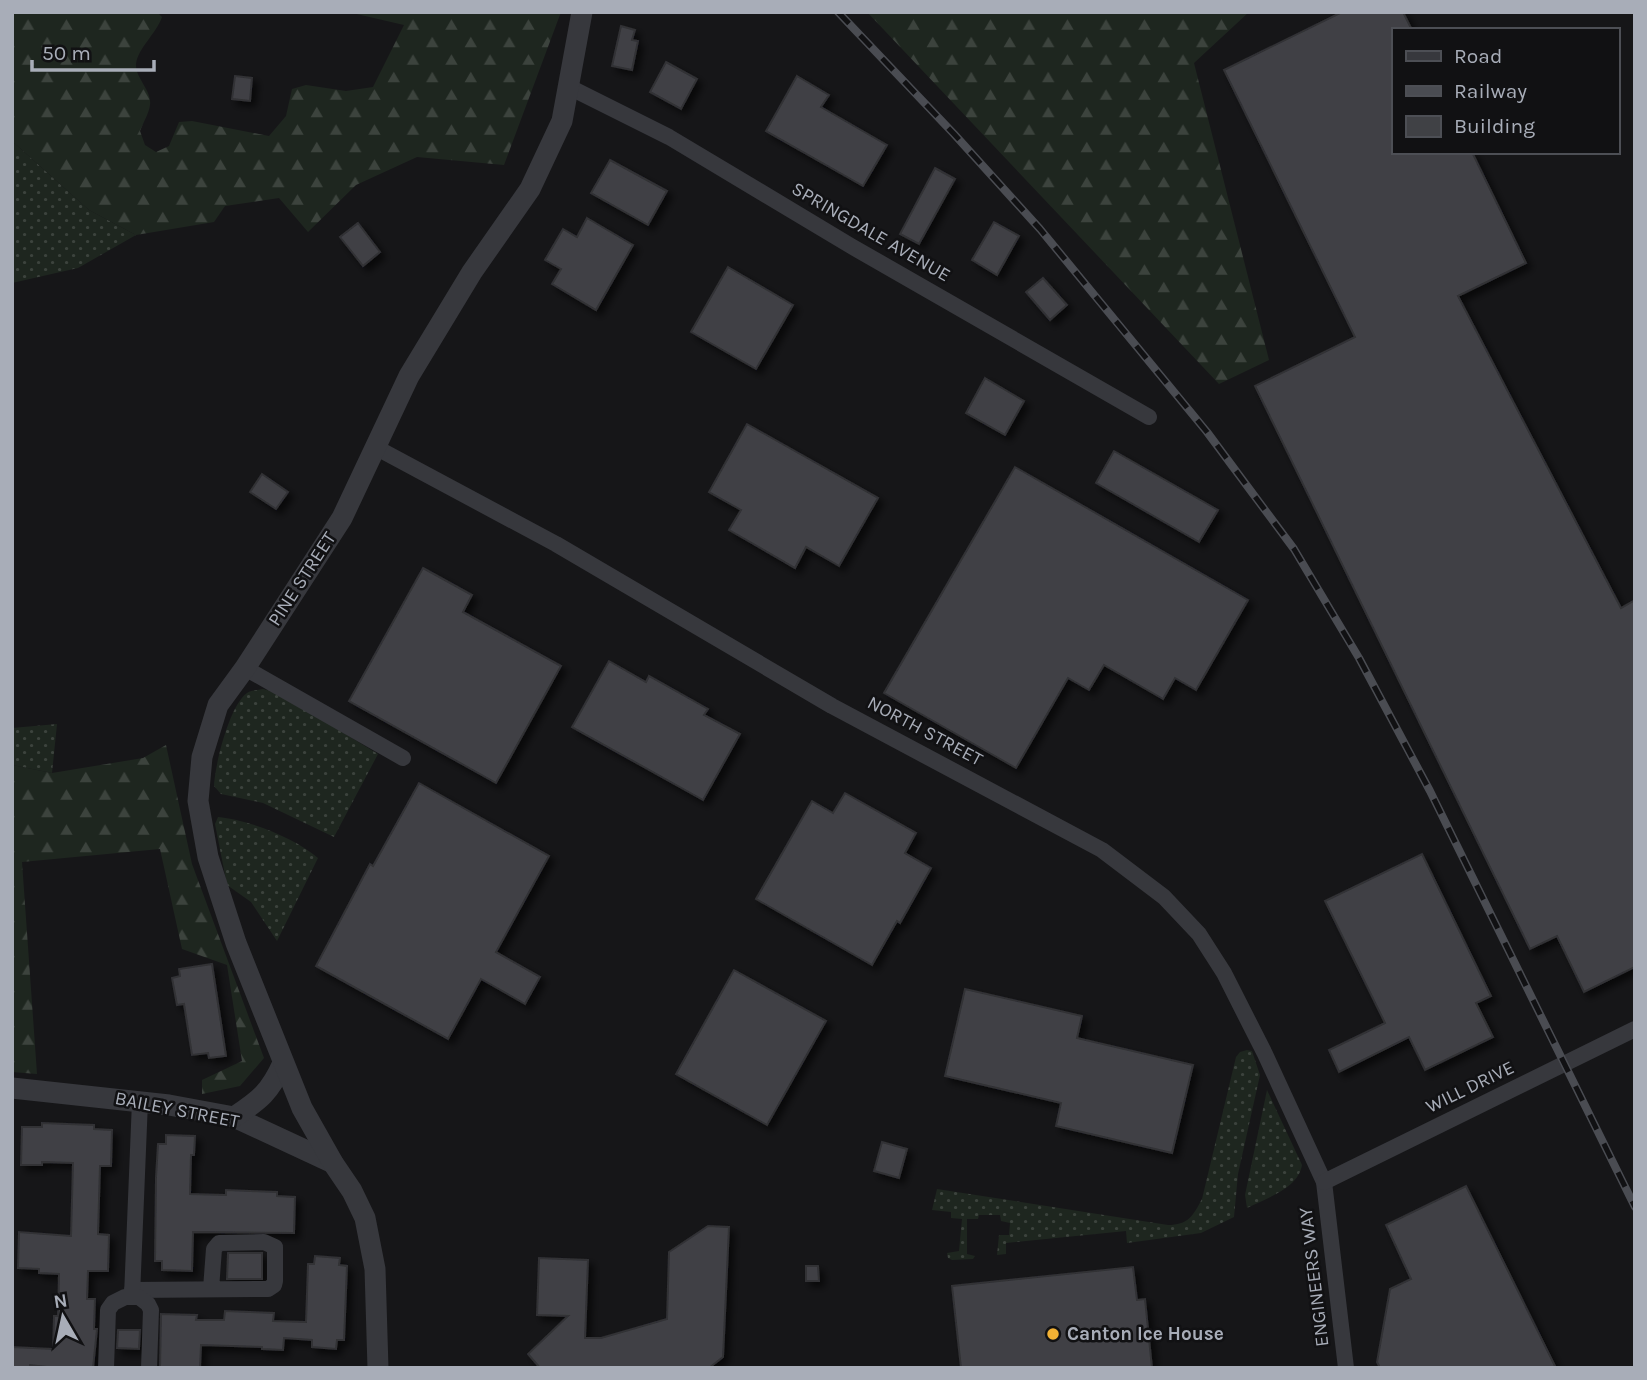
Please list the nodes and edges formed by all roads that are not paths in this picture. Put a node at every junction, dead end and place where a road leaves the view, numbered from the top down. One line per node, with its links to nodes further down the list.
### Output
1 (582, 12): 2 (street, PINE STREET)
2 (569, 87): 3 (street, SPRINGDALE AVENUE); 4 (street, PINE STREET)
3 (1149, 417)
4 (375, 447): 5 (street, PINE STREET); 13 (street, NORTH STREET)
5 (245, 668): 6 (street); 8 (street, PINE STREET)
6 (403, 758)
7 (1635, 1030): 13 (street, WILL DRIVE)
8 (283, 1063): 11 (street); 12 (street, PINE STREET)
9 (12, 1088): 10 (street, BAILEY STREET)
10 (140, 1101): 11 (street, BAILEY STREET); 15 (street)
11 (234, 1117): 12 (street, BAILEY STREET)
12 (333, 1163): 18 (street, PINE STREET)
13 (1324, 1182): 19 (street, ENGINEERS WAY)
14 (211, 1289): 14 (street); 15 (street)
15 (132, 1293): 16 (street); 17 (street)
16 (106, 1368)
17 (149, 1368)
18 (378, 1368)
19 (1346, 1368)

